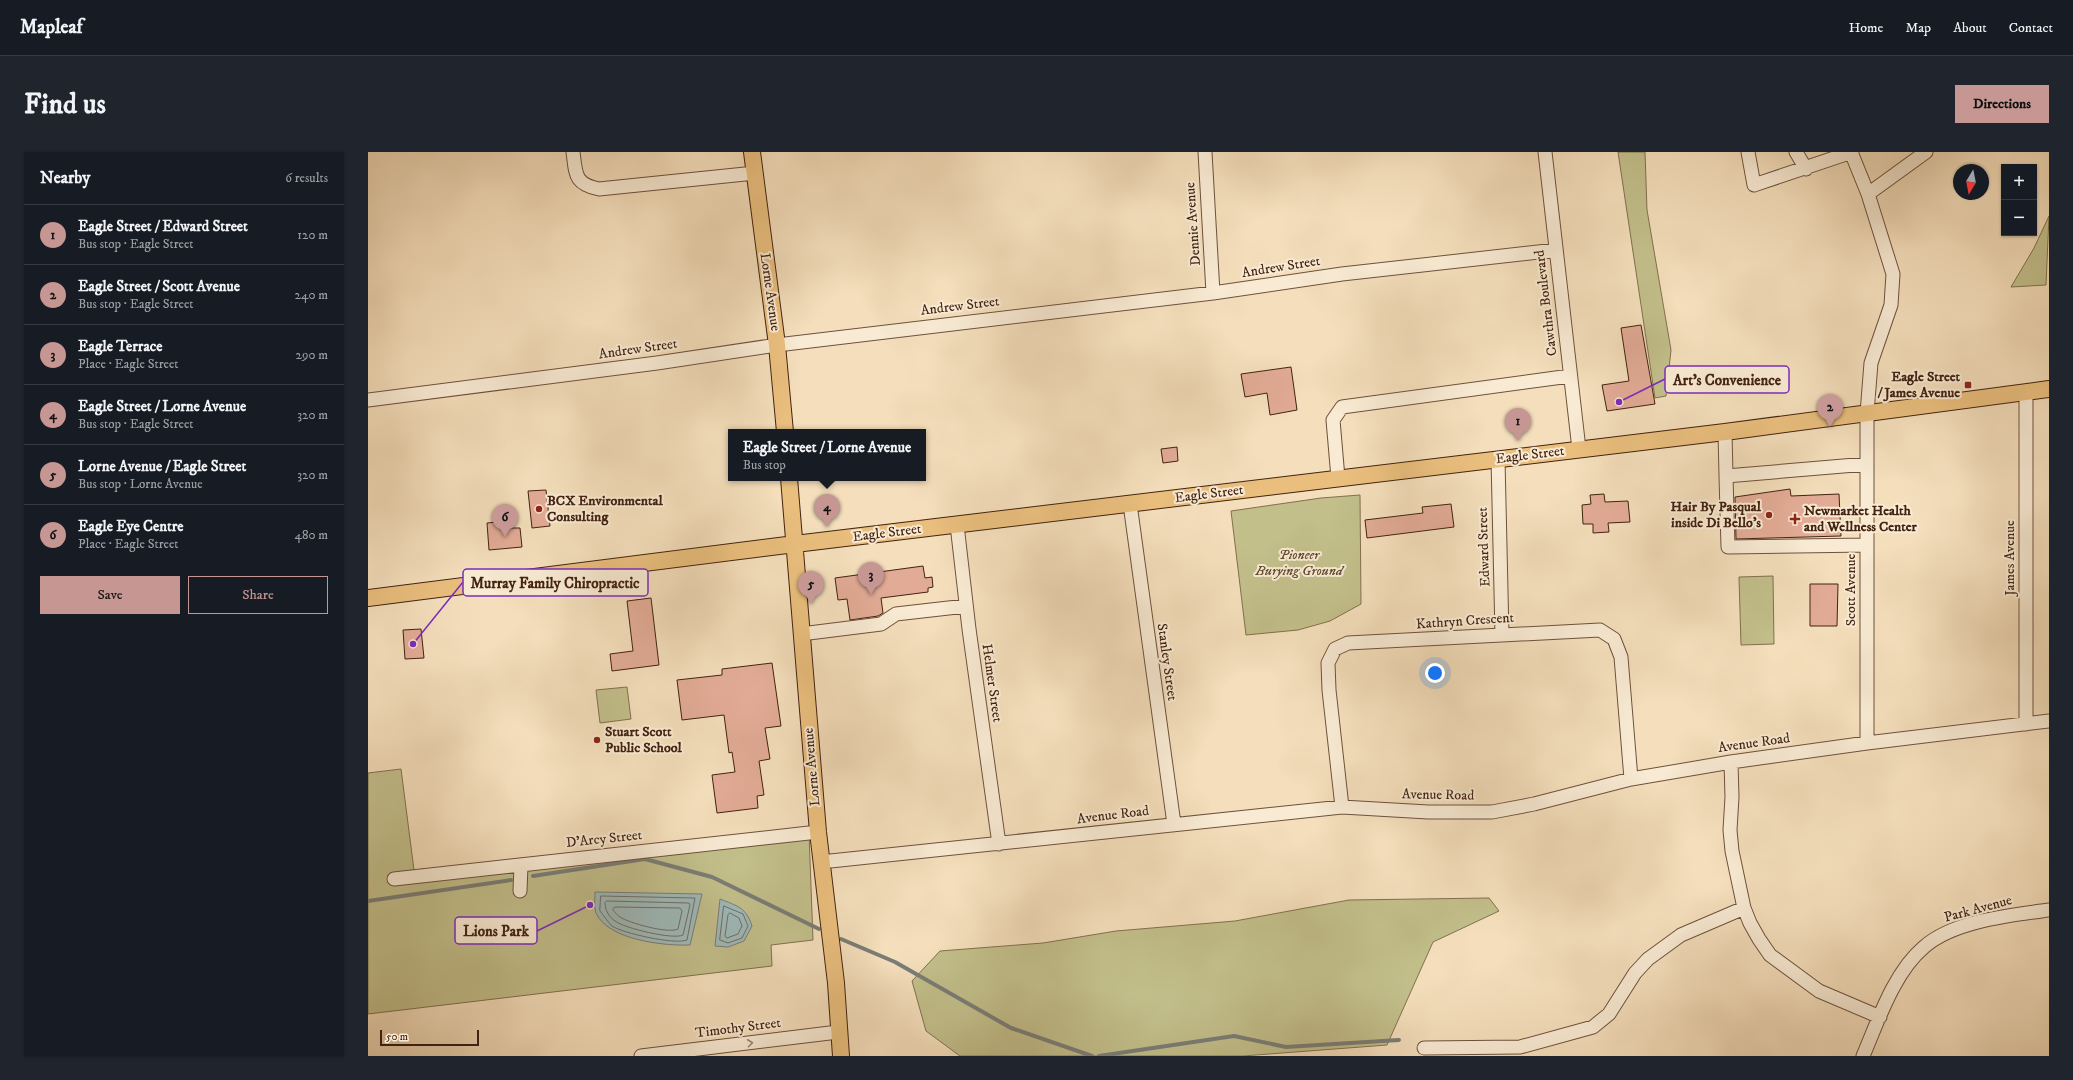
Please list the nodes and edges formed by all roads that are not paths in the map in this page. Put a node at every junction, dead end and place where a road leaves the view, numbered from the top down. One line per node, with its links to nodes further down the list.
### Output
1 (573, 152): 10 (street)
2 (752, 152): 10 (main road, Lorne Avenue)
3 (1204, 152): 13 (street, Dennie Avenue)
4 (1545, 152): 12 (street, Cawthra Boulevard)
5 (1748, 152): 9 (street)
6 (1796, 152): 9 (street)
7 (1852, 152): 9 (street); 11 (street, Scott Avenue)
8 (1926, 152): 11 (street)
9 (1806, 169)
10 (755, 173): 14 (main road, Lorne Avenue)
11 (1868, 194): 19 (street, Scott Avenue)
12 (1556, 250): 13 (street, Andrew Street); 15 (street, Cawthra Boulevard)
13 (1213, 294): 14 (street, Andrew Street)
14 (777, 345): 18 (street, Andrew Street); 20 (main road, Lorne Avenue)
15 (1570, 376): 22 (street, Cawthra Boulevard); 26 (street)
16 (2049, 390): 17 (main road, Eagle Street)
17 (2026, 392): 19 (main road, Eagle Street); 37 (street, James Avenue)
18 (368, 400)
19 (1867, 413): 21 (main road, Eagle Street); 24 (street, Scott Avenue)
20 (785, 429)
21 (1725, 432): 22 (main road, Eagle Street); 25 (street)
22 (1579, 449): 23 (main road, Eagle Street)
23 (1498, 459): 26 (main road, Eagle Street); 35 (street, Edward Street)
24 (1867, 464): 25 (street); 31 (street, Scott Avenue)
25 (1726, 476): 31 (street)
26 (1338, 478): 28 (main road, Eagle Street)
27 (789, 481): 30 (main road, Lorne Avenue)
28 (1130, 504): 29 (main road, Eagle Street); 42 (street, Stanley Street)
29 (957, 525): 30 (main road, Eagle Street); 33 (street, Helmer Street)
30 (795, 544): 32 (main road, Eagle Street); 34 (main road, Lorne Avenue)
31 (1867, 545): 38 (street, Scott Avenue)
32 (368, 598)
33 (966, 606): 34 (street); 44 (street, Helmer Street)
34 (802, 634): 43 (main road, Lorne Avenue)
35 (1502, 635): 40 (street, Kathryn Crescent); 41 (street, Kathryn Crescent)
36 (2049, 721): 37 (street, Avenue Road)
37 (2026, 724): 38 (street, Avenue Road)
38 (1867, 743): 39 (street, Avenue Road)
39 (1731, 762): 40 (street, Avenue Road); 49 (street)
40 (1631, 779): 41 (street, Avenue Road)
41 (1342, 807): 42 (street, Avenue Road)
42 (1174, 824): 44 (street, Avenue Road)
43 (818, 832): 45 (main road, Lorne Avenue); 46 (street, D'Arcy Street)
44 (999, 844): 45 (street, Avenue Road)
45 (821, 862): 52 (main road, Lorne Avenue)
46 (521, 865): 47 (street, D'Arcy Street); 48 (street)
47 (394, 879)
48 (520, 891)
49 (1744, 908): 51 (street); 53 (street)
50 (2049, 910): 51 (street, Park Avenue)
51 (1880, 1017): 56 (street, Park Avenue)
52 (838, 1032): 54 (street, Timothy Street, one-way to 52); 55 (main road, Lorne Avenue)
53 (1424, 1048)
54 (641, 1056)
55 (841, 1056)
56 (1864, 1056)

